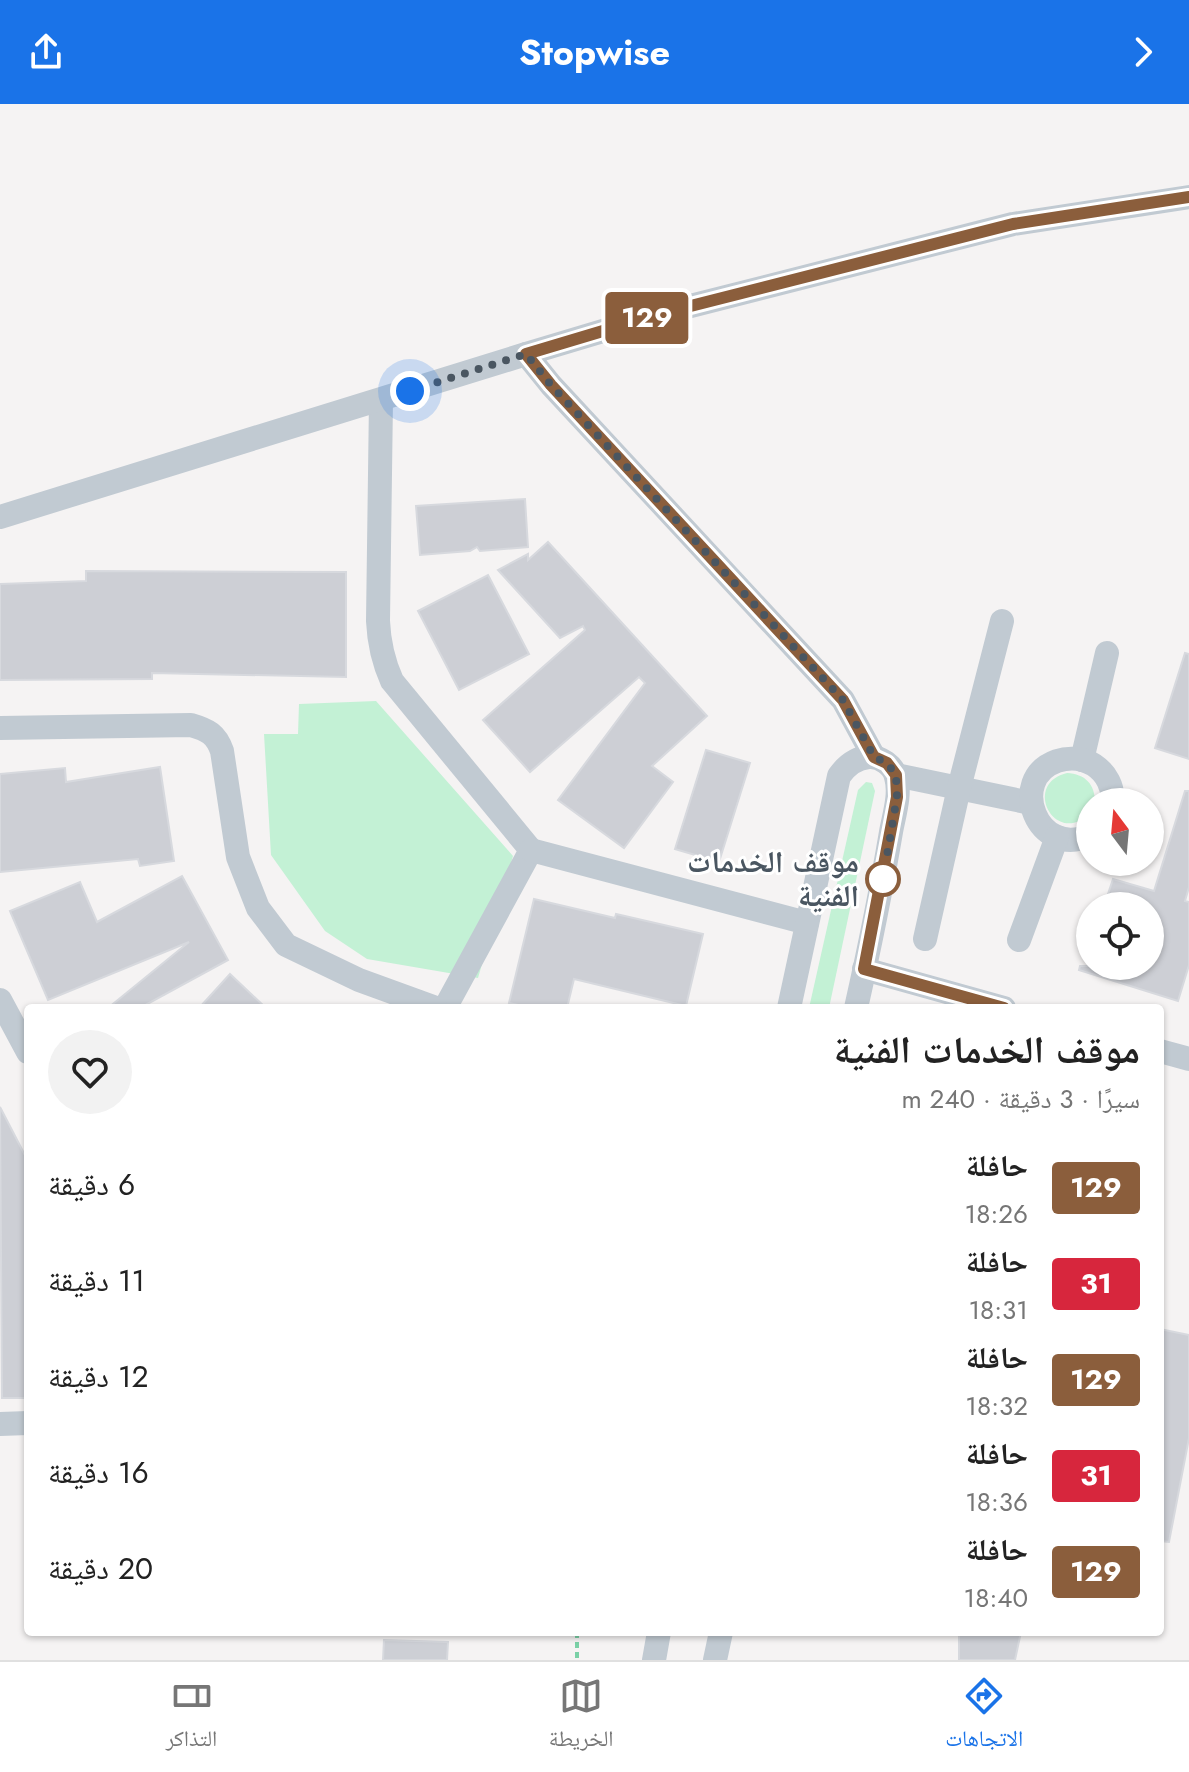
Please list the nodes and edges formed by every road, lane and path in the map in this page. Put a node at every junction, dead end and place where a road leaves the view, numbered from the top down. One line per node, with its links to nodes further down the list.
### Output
1 (1189, 197): 2 (street)
2 (526, 354): 3 (street); 8 (street)
3 (381, 400): 4 (street); 16 (street)
4 (0, 517)
5 (1002, 621): 11 (street)
6 (1107, 653): 9 (street)
7 (0, 728): 22 (street)
8 (874, 757): 10 (street); 17 (street)
9 (1082, 760): 12 (street); 13 (street)
10 (896, 775): 11 (street); 20 (street)
11 (959, 788): 13 (street); 18 (street)
12 (1111, 788)
13 (1031, 803): 14 (street)
14 (1057, 837): 15 (street); 19 (street)
15 (1076, 839)
16 (531, 850): 17 (street); 23 (street)
17 (807, 923): 24 (street)
18 (925, 939)
19 (1019, 940)
20 (864, 969): 25 (street); 26 (street)
21 (0, 1000): 27 (street)
22 (425, 1004)
23 (447, 1004)
24 (790, 1004)
25 (857, 1004)
26 (990, 1004)
27 (24, 1045)
28 (1164, 1052): 29 (street)
29 (1189, 1059)
30 (24, 1423): 31 (street)
31 (0, 1424)
32 (577, 1636): 35 (path)
33 (658, 1636): 36 (street)
34 (720, 1636): 37 (street)
35 (577, 1660)
36 (654, 1660)
37 (715, 1660)

